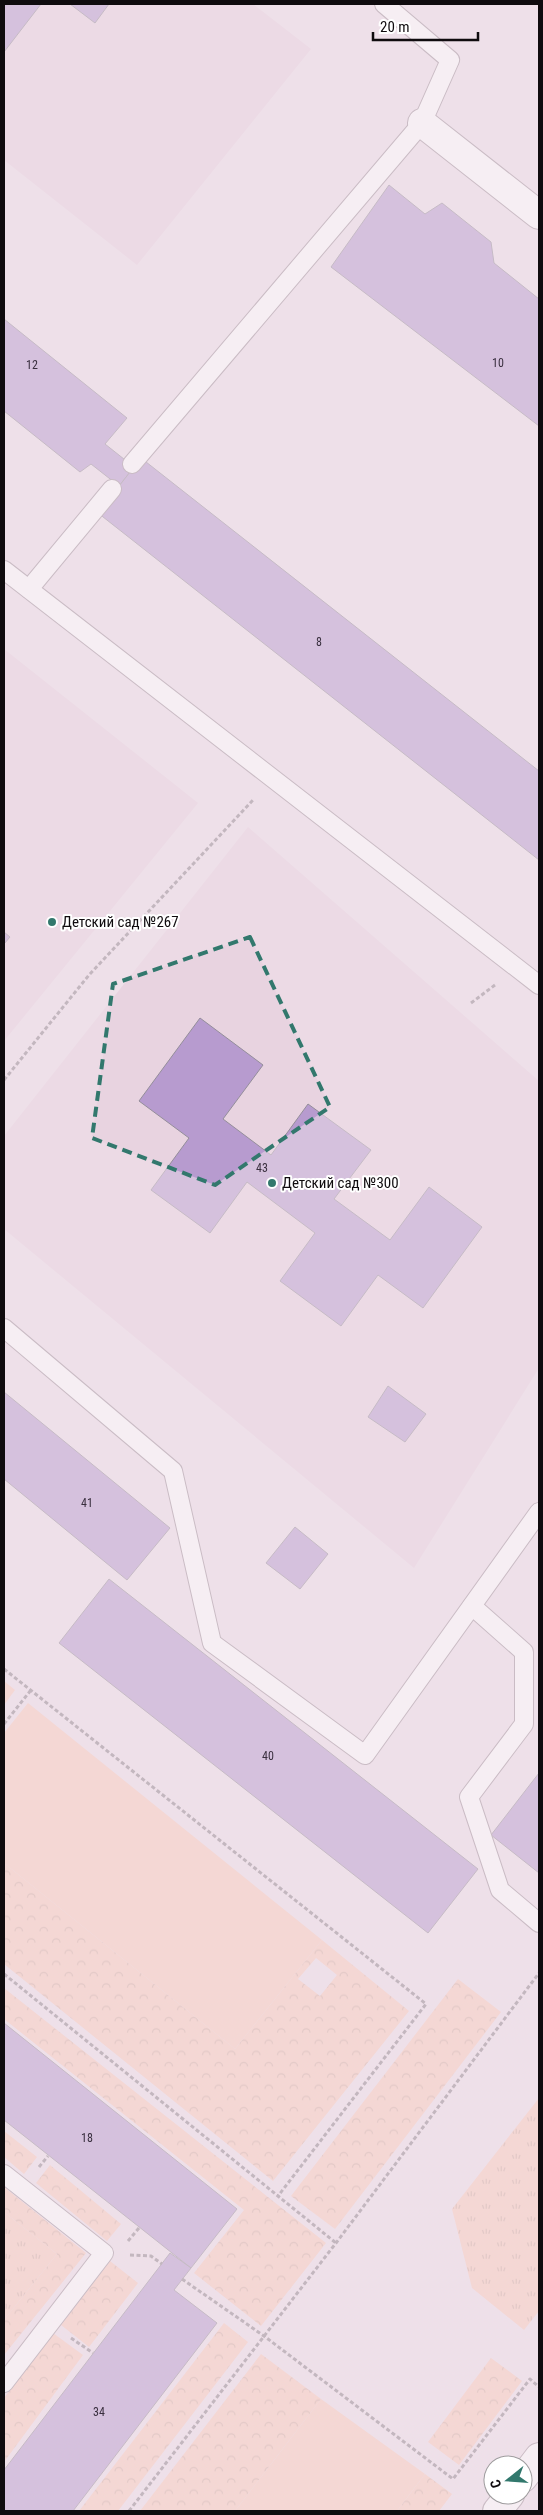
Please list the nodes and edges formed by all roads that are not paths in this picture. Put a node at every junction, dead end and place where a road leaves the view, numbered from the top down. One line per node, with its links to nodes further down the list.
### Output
1 (384, 4): 2 (lane)
2 (422, 123): 3 (street); 4 (lane)
3 (539, 215)
4 (132, 464)
5 (112, 489): 7 (lane)
6 (4, 570): 7 (lane)
7 (29, 589): 8 (lane)
8 (539, 985)
9 (4, 1328): 11 (lane)
10 (539, 1512): 11 (lane)
11 (472, 1606): 12 (lane)
12 (539, 1923)
13 (4, 2174): 14 (lane)
14 (4, 2383)

